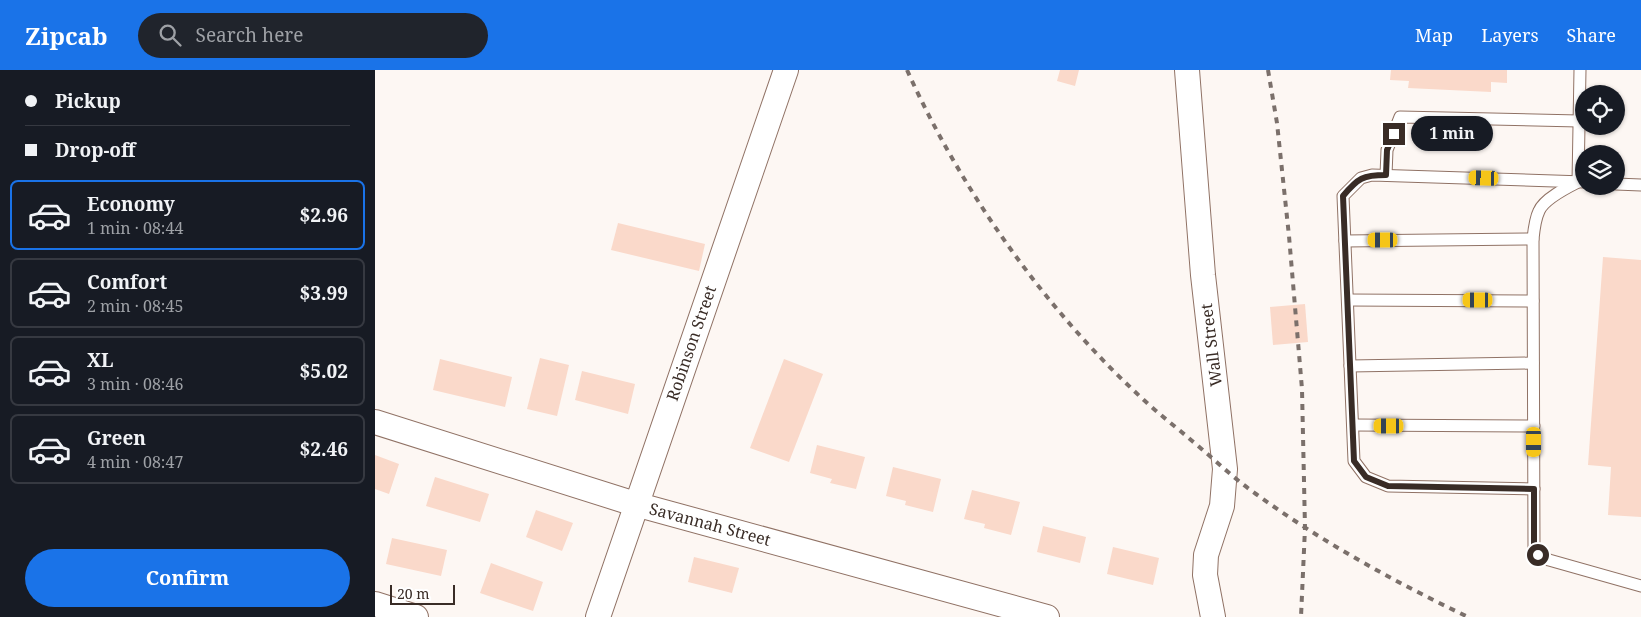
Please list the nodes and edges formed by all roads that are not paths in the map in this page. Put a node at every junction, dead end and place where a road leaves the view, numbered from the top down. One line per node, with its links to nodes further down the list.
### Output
1 (786, 70): 21 (street, Robinson Street)
2 (1187, 70): 27 (street, Wall Street)
3 (1580, 70): 4 (lane)
4 (1580, 85)
5 (1575, 121): 6 (lane)
6 (1386, 175): 7 (lane); 12 (lane)
7 (1575, 182)
8 (1625, 184): 10 (lane)
9 (1575, 185): 11 (lane)
10 (1641, 185)
11 (1533, 239): 12 (lane); 14 (lane)
12 (1345, 241): 13 (lane)
13 (1348, 300): 14 (lane); 16 (lane)
14 (1533, 301): 15 (lane)
15 (1533, 363): 16 (lane); 19 (lane)
16 (1350, 366): 18 (lane)
17 (375, 422): 21 (street, Savannah Street)
18 (1353, 426): 19 (lane); 20 (lane)
19 (1534, 426): 20 (lane)
20 (1534, 489): 22 (lane)
21 (635, 504): 25 (street, Robinson Street); 26 (street, Savannah Street)
22 (1641, 586)
23 (375, 604): 24 (street)
24 (416, 617)
25 (598, 617)
26 (1047, 617)
27 (1213, 617)

